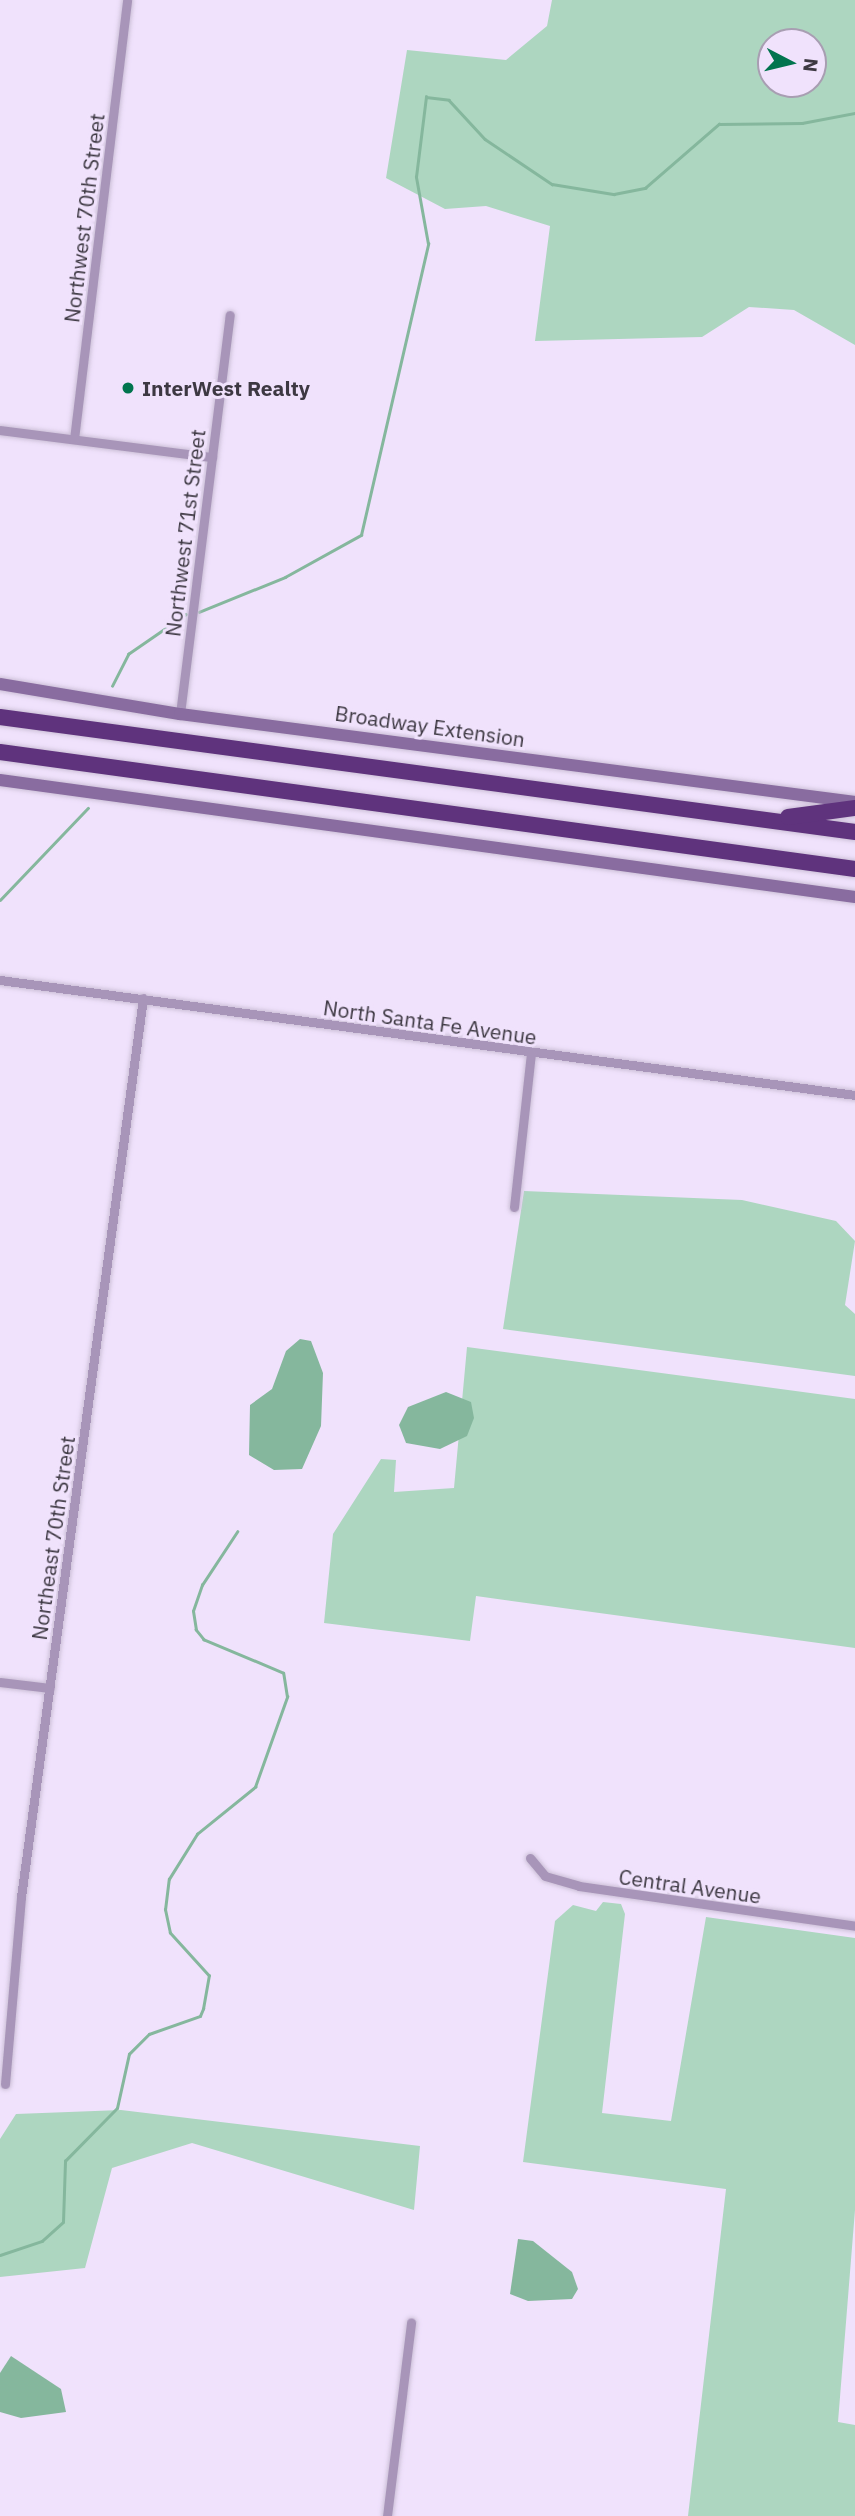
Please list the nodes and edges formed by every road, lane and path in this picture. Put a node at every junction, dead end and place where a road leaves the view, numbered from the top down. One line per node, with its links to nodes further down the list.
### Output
1 (127, 0): 4 (street, Northwest 70th Street)
2 (230, 315): 5 (street, Northwest 71st Street)
3 (0, 430): 4 (street)
4 (74, 439): 5 (street)
5 (212, 457): 7 (street, Northwest 71st Street)
6 (0, 684): 7 (main road, Broadway Extension)
7 (180, 714): 11 (main road, Broadway Extension)
8 (0, 718): 13 (highway)
9 (0, 752): 15 (highway)
10 (0, 780): 16 (main road)
11 (855, 802)
12 (855, 808): 13 (highway)
13 (768, 820): 14 (highway)
14 (855, 832)
15 (850, 870)
16 (855, 897)
17 (0, 980): 18 (street, North Santa Fe Avenue)
18 (143, 998): 19 (street, North Santa Fe Avenue); 23 (street, Northeast 70th Street)
19 (531, 1054): 20 (street, North Santa Fe Avenue); 21 (street)
20 (855, 1095)
21 (514, 1207)
22 (0, 1682): 23 (street)
23 (50, 1688): 26 (street, Northeast 70th Street)
24 (530, 1858): 25 (street, Central Avenue)
25 (855, 1926)
26 (5, 2084)
27 (411, 2322): 28 (street)
28 (387, 2516)

